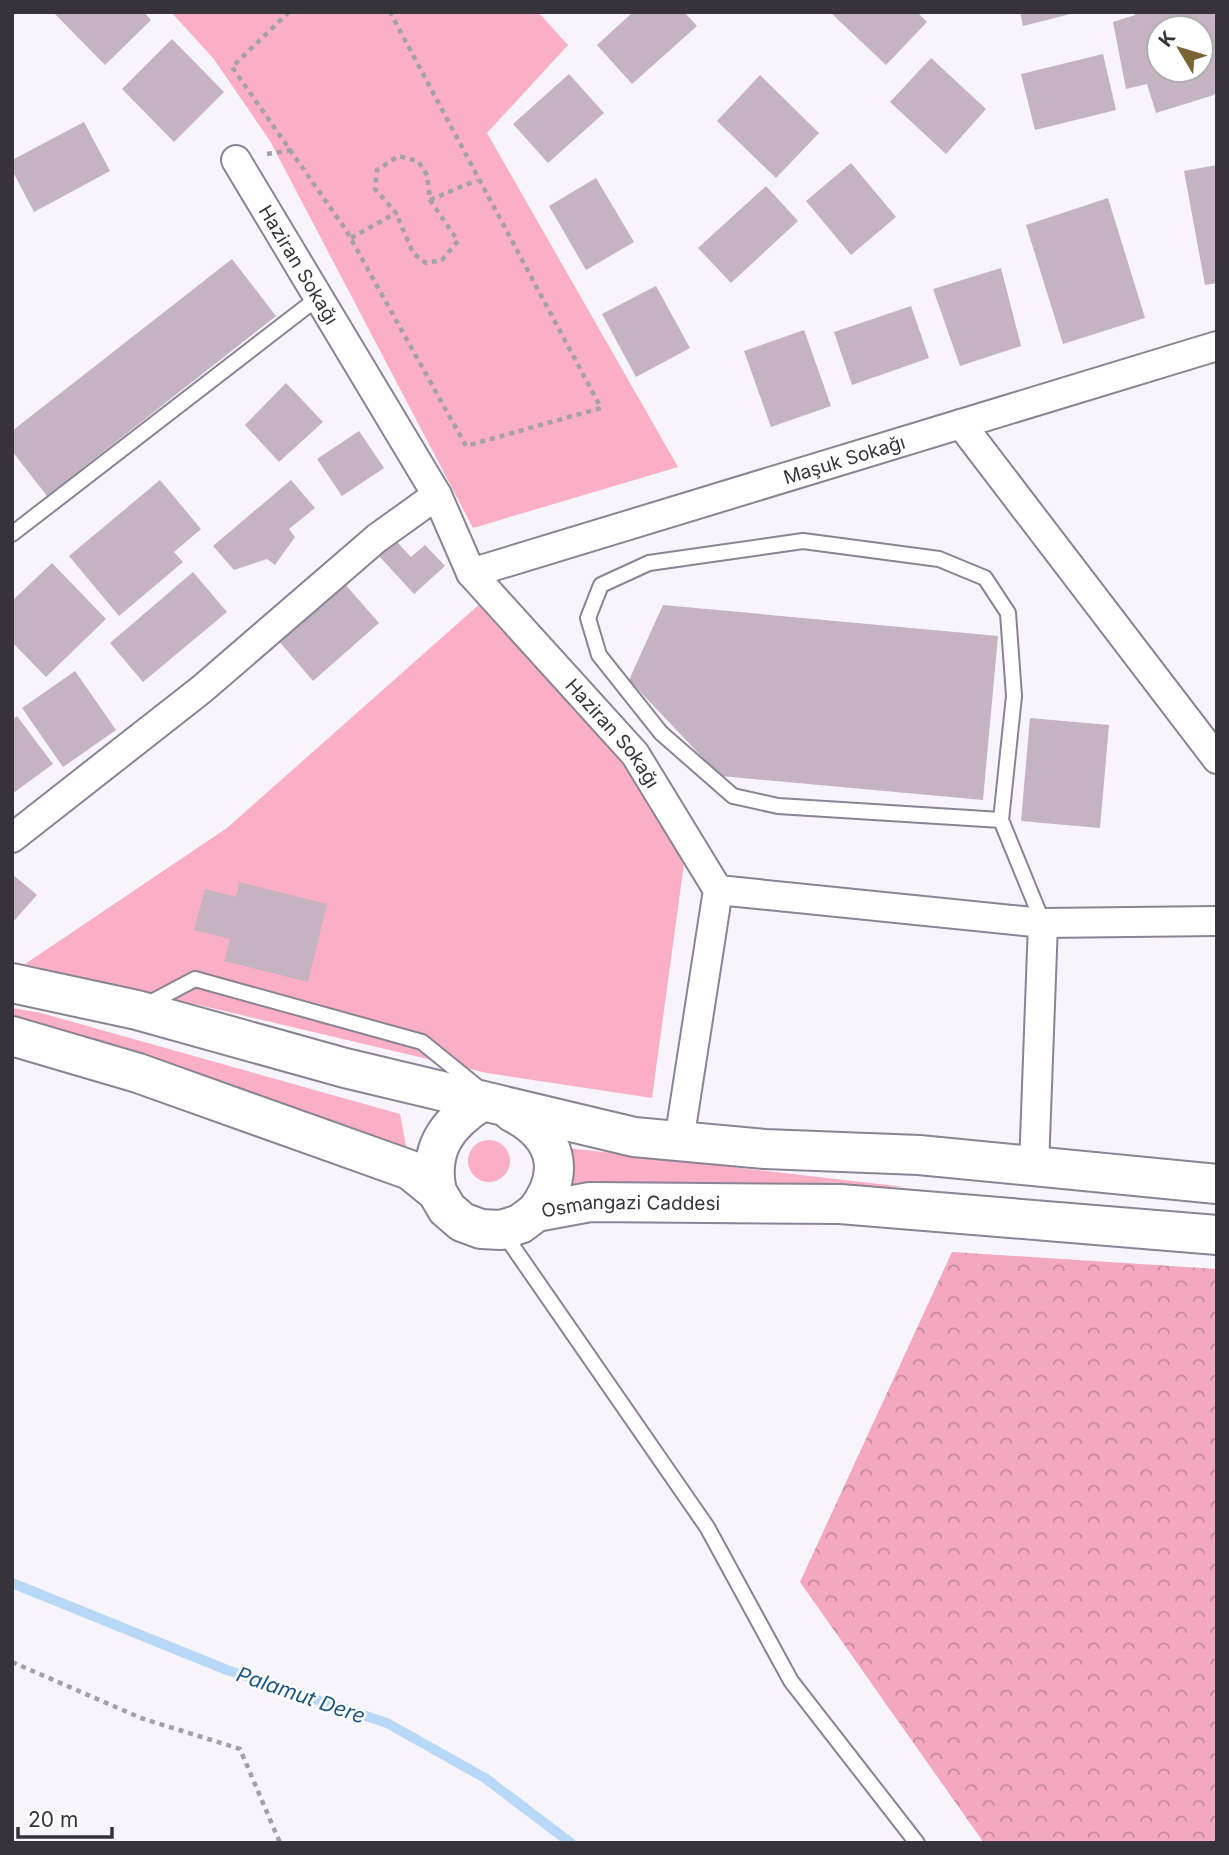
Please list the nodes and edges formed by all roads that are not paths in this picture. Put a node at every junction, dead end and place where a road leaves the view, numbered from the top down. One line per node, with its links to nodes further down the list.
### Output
1 (236, 160): 2 (street, Haziran Sokağı)
2 (318, 297): 5 (street, Haziran Sokağı); 6 (lane)
3 (1217, 345): 4 (street, Maşuk Sokağı)
4 (961, 424): 7 (street, Maşuk Sokağı); 8 (street)
5 (437, 495): 7 (street, Haziran Sokağı); 10 (street)
6 (12, 534)
7 (471, 573): 11 (street, Haziran Sokağı)
8 (1217, 759)
9 (1001, 820): 9 (lane); 13 (lane)
10 (12, 838)
11 (718, 890): 13 (street); 17 (street)
12 (1217, 921): 13 (street)
13 (1043, 923): 18 (street)
14 (12, 983): 16 (main road)
15 (12, 1036): 20 (main road)
16 (492, 1105): 17 (main road); 20 (main road); 21 (main road)
17 (679, 1141): 18 (main road)
18 (1034, 1167): 19 (main road)
19 (1217, 1184)
20 (437, 1192): 22 (main road)
21 (536, 1212): 22 (main road, Osmangazi Caddesi); 23 (main road, Osmangazi Caddesi)
22 (501, 1230): 24 (lane)
23 (1217, 1235)
24 (918, 1843)

